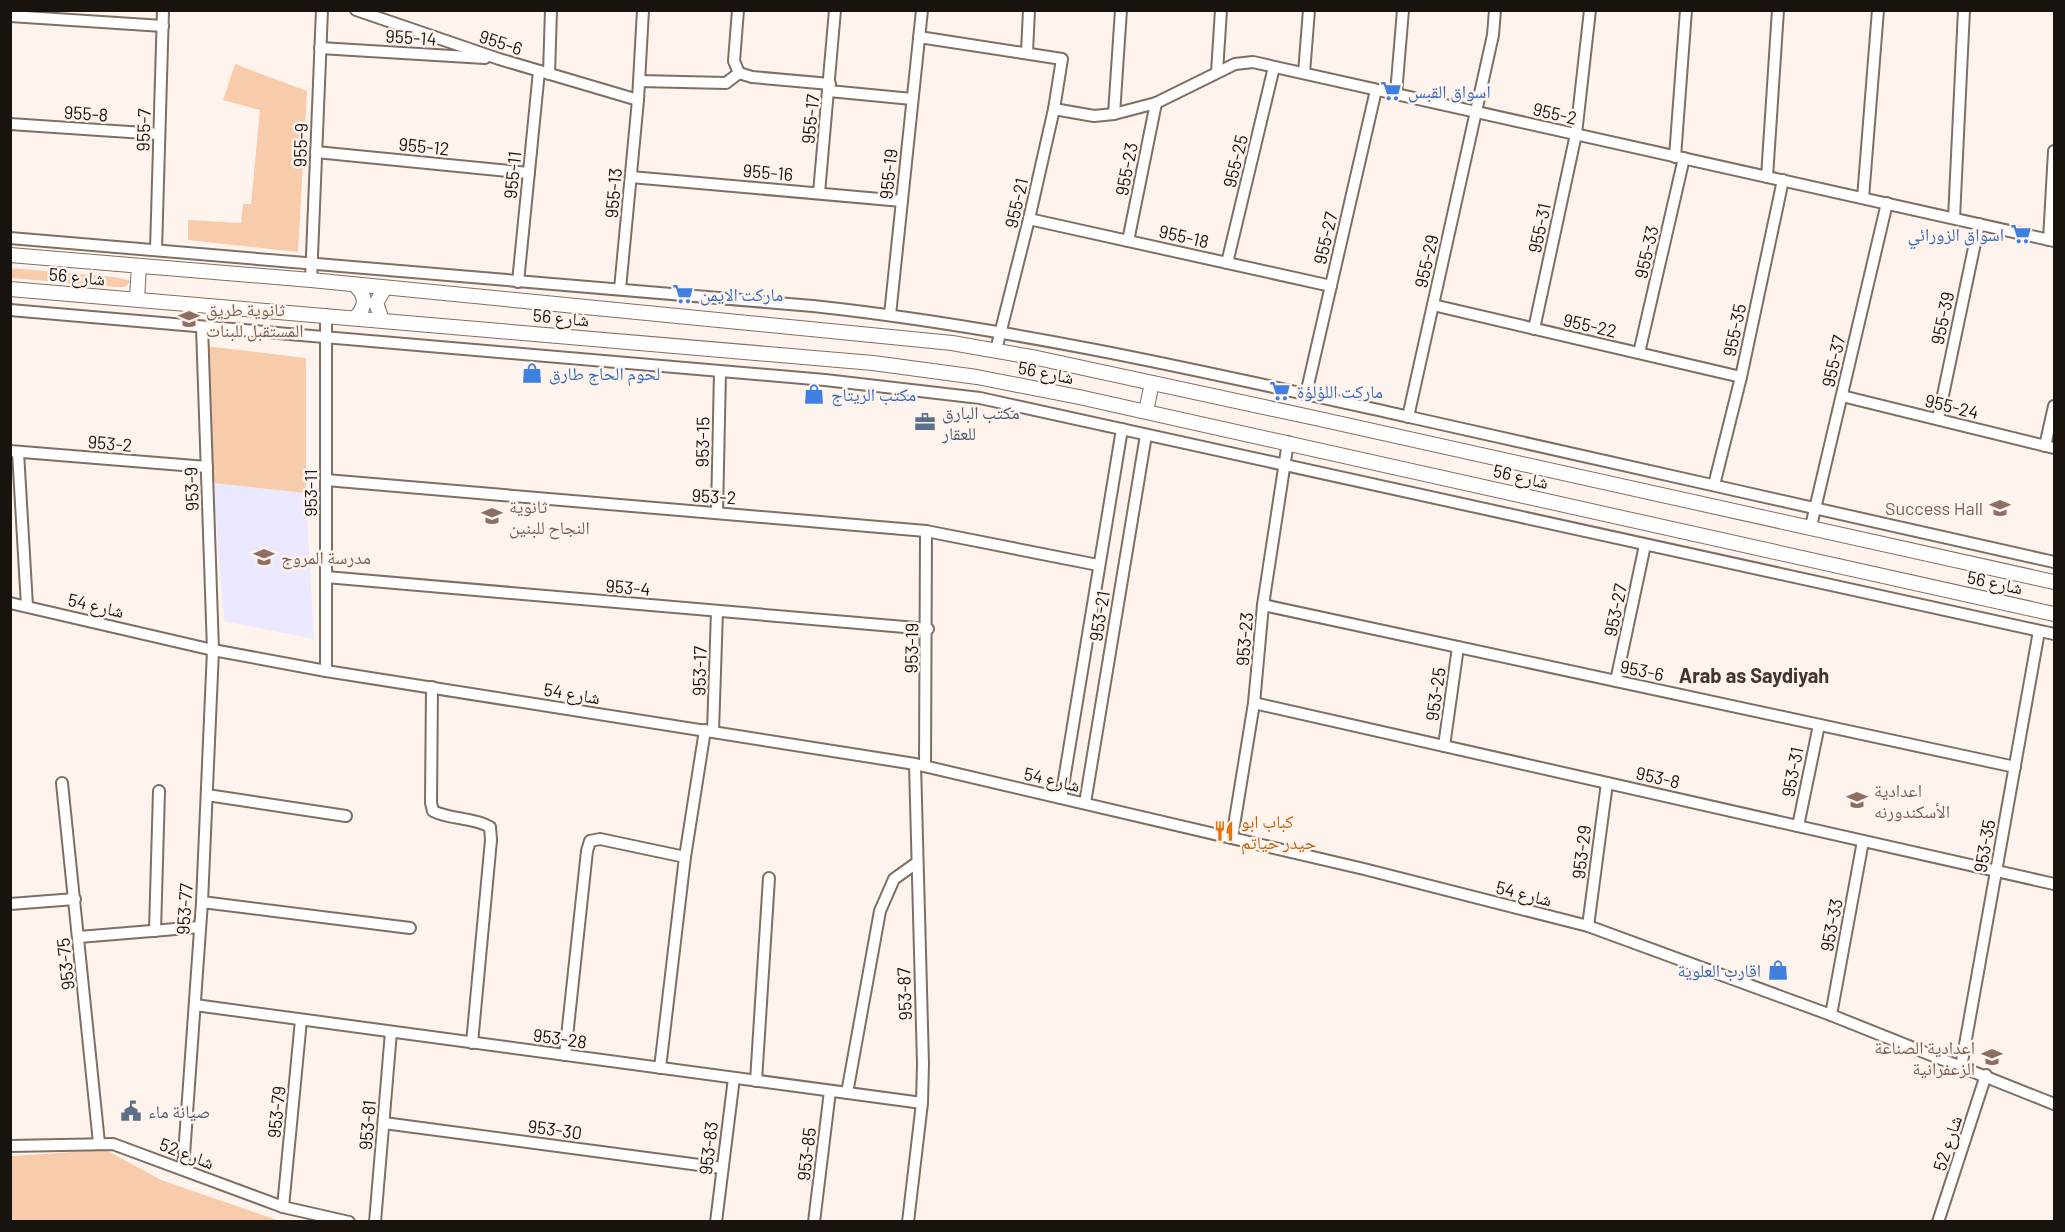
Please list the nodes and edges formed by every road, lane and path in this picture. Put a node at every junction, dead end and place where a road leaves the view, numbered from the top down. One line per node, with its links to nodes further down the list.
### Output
1 (163, 10): 21 (street, 955-7)
2 (322, 10): 23 (street, 955-9)
3 (356, 10): 25 (street, 955-6)
4 (551, 10): 27 (street, 955-11)
5 (643, 10): 31 (street, 955-13)
6 (738, 10): 29 (street)
7 (835, 10): 32 (street, 955-17)
8 (922, 10): 22 (street, 955-19)
9 (1029, 10): 24 (street)
10 (1121, 10): 40 (street)
11 (1221, 10): 28 (street)
12 (1309, 10): 30 (street)
13 (1403, 10): 34 (street)
14 (1495, 10): 39 (street, 955-29)
15 (1590, 10): 43 (street, 955-31)
16 (1686, 10): 46 (street, 955-33)
17 (1778, 10): 49 (street)
18 (1878, 10): 52 (street)
19 (1964, 10): 55 (street)
20 (10, 16): 21 (street)
21 (163, 26): 42 (street, 955-7)
22 (919, 37): 24 (street); 35 (street, 955-19)
23 (320, 48): 25 (street, 955-14); 45 (street, 955-9)
24 (1027, 52): 38 (street, 955-21)
25 (499, 59): 27 (street, 955-6)
26 (1274, 67): 28 (street, 955-2); 30 (street, 955-2); 63 (street, 955-25)
27 (544, 72): 36 (street, 955-6); 47 (street, 955-11)
28 (1217, 72): 37 (street, 955-2)
29 (739, 73): 31 (street); 32 (street)
30 (1304, 74): 33 (street, 955-2)
31 (639, 81): 36 (street, 955-13)
32 (830, 88): 35 (street); 51 (street, 955-17)
33 (1376, 90): 34 (street, 955-2); 69 (street, 955-27)
34 (1396, 94): 39 (street, 955-2)
35 (912, 99): 53 (street, 955-19)
36 (638, 100): 48 (street, 955-13)
37 (1156, 103): 40 (street, 955-2); 60 (street, 955-23)
38 (1054, 109): 40 (street, 955-2); 56 (street, 955-21)
39 (1476, 112): 43 (street, 955-2); 74 (street, 955-29)
40 (1114, 114)
41 (10, 124): 42 (street, 955-8)
42 (159, 134): 61 (street, 955-7)
43 (1576, 134): 46 (street, 955-2); 81 (street, 955-31)
44 (2055, 151): 59 (street)
45 (316, 152): 47 (street, 955-12); 64 (street, 955-9)
46 (1680, 158): 49 (street, 955-2); 85 (street, 955-33)
47 (529, 172): 67 (street, 955-11)
48 (631, 177): 51 (street, 955-16); 72 (street, 955-13)
49 (1767, 177): 50 (street, 955-2)
50 (1783, 180): 52 (street, 955-2); 87 (street, 955-35)
51 (819, 193): 53 (street, 955-16)
52 (1863, 198): 54 (street, 955-2)
53 (902, 201): 77 (street, 955-19)
54 (1887, 203): 55 (street, 955-2); 90 (street, 955-37)
55 (1954, 218): 57 (street, 955-2)
56 (1029, 219): 60 (street, 955-18); 82 (street, 955-21)
57 (1979, 224): 59 (street, 955-2); 94 (street, 955-39)
58 (10, 238): 61 (street)
59 (2052, 240)
60 (1128, 241): 63 (street, 955-18)
61 (156, 250): 64 (street)
62 (10, 255): 65 (street, شارع 56)
63 (1227, 263): 69 (street, 955-18)
64 (311, 264): 66 (street, 955-9); 67 (street)
65 (139, 266): 66 (street, شارع 56); 73 (street)
66 (310, 280): 68 (street, شارع 56)
67 (518, 282): 72 (street)
68 (356, 286): 70 (street, شارع 56); 78 (street)
69 (1331, 286): 89 (street, 955-27)
70 (385, 288): 79 (street); 84 (street, شارع 56)
71 (10, 289): 73 (street, شارع 56)
72 (620, 289): 77 (street)
73 (137, 299): 76 (street, شارع 56)
74 (1433, 305): 81 (street, 955-22); 93 (street, 955-29)
75 (10, 310): 80 (street)
76 (326, 315): 78 (street, شارع 56); 83 (street, 953-11)
77 (890, 315): 82 (street)
78 (355, 318): 79 (street, شارع 56)
79 (382, 320): 92 (street, شارع 56)
80 (202, 327): 83 (street); 100 (street, 953-9)
81 (1534, 329): 85 (street, 955-22)
82 (1000, 331): 84 (street, 955-21); 89 (street)
83 (326, 338): 86 (street); 102 (street, 953-11)
84 (996, 350): 88 (street, شارع 56)
85 (1640, 353): 87 (street, 955-22)
86 (720, 372): 95 (street); 105 (street, 953-15)
87 (1740, 377): 103 (street, 955-35)
88 (1152, 383): 92 (street); 106 (street, شارع 56)
89 (1306, 394): 93 (street)
90 (1842, 396): 94 (street, 955-24); 104 (street, 955-37)
91 (2055, 406): 98 (street)
92 (1146, 411): 97 (street, شارع 56)
93 (1408, 417): 103 (street)
94 (1938, 419): 98 (street, 955-24)
95 (1122, 429): 96 (street); 110 (street, 953-21)
96 (1146, 435): 101 (street); 137 (street, 953-21)
97 (1288, 442): 101 (street, 953-23); 117 (street, شارع 56)
98 (2050, 447)
99 (14, 452): 100 (street, 953-2); 115 (street)
100 (207, 467): 122 (street, 953-9)
101 (1285, 467): 108 (street); 114 (street, 953-23)
102 (326, 480): 105 (street, 953-2); 111 (street, 953-11)
103 (1714, 485): 104 (street)
104 (1815, 508): 106 (street, 955-37); 109 (street)
105 (717, 513): 107 (street, 953-2)
106 (1811, 526): 112 (street, شارع 56)
107 (927, 531): 110 (street, 953-2); 118 (street, 953-19)
108 (1646, 545): 119 (street); 124 (street, 953-27)
109 (2055, 562)
110 (1098, 565): 136 (street, 953-21)
111 (326, 577): 116 (street, 953-4); 123 (street, 953-11)
112 (2055, 582)
113 (10, 603): 115 (street, شارع 54)
114 (1263, 605): 121 (street, 953-6); 126 (street, 953-23)
115 (27, 606): 122 (street, شارع 54)
116 (717, 611): 118 (street, 953-4); 128 (street, 953-17)
117 (2055, 614)
118 (928, 629): 130 (street, 953-19)
119 (2039, 631): 120 (street); 131 (street, 953-35)
120 (2055, 634)
121 (1458, 647): 124 (street, 953-6); 129 (street, 953-25)
122 (213, 650): 123 (street, شارع 54); 135 (street, 953-77)
123 (326, 671): 125 (street, شارع 54)
124 (1616, 681): 127 (street, 953-6)
125 (432, 687): 128 (street, شارع 54); 159 (street)
126 (1254, 703): 129 (street, 953-8); 140 (street, 953-23)
127 (1819, 725): 131 (street, 953-6); 139 (street, 953-31)
128 (709, 731): 130 (street, شارع 54); 142 (street, 953-17)
129 (1444, 746): 133 (street, 953-8)
130 (920, 765): 136 (street, شارع 54); 143 (street, 953-87)
131 (2015, 767): 144 (street, 953-35)
132 (62, 783): 147 (street, 953-75)
133 (1607, 783): 139 (street, 953-8); 150 (street, 953-29)
134 (159, 791): 153 (street)
135 (207, 795): 138 (street); 148 (street, 953-77)
136 (1061, 798): 137 (street, شارع 54)
137 (1085, 803): 140 (street, شارع 54)
138 (346, 816)
139 (1798, 826): 141 (street, 953-8)
140 (1232, 838): 150 (street, شارع 54)
141 (1863, 841): 144 (street, 953-8); 156 (street, 953-33)
142 (685, 856): 160 (street); 162 (street, 953-17)
143 (915, 864): 167 (street); 168 (street, 953-87)
144 (1996, 871): 146 (street, 953-8); 161 (street, 953-35)
145 (769, 878): 165 (street)
146 (2055, 884)
147 (75, 898): 149 (street); 154 (street, 953-75)
148 (202, 902): 151 (street, 953-77); 152 (street)
149 (10, 904)
150 (1588, 926): 156 (street, شارع 54)
151 (200, 927): 153 (street); 155 (street, 953-77)
152 (410, 928)
153 (155, 931): 154 (street)
154 (79, 937): 171 (street, 953-75)
155 (195, 1005): 157 (street, 953-28); 174 (street, 953-77)
156 (1831, 1015): 161 (street, شارع 54)
157 (301, 1020): 158 (street, 953-28); 175 (street, 953-79)
158 (391, 1032): 159 (street, 953-28); 170 (street, 953-81)
159 (472, 1043): 160 (street, 953-28)
160 (565, 1055): 162 (street, 953-28)
161 (1961, 1067): 163 (street, شارع 54)
162 (660, 1068): 164 (street, 953-28)
163 (1986, 1076): 169 (street, شارع 54); 181 (street, شارع 52)
164 (734, 1078): 165 (street, 953-28); 173 (street, 953-83)
165 (756, 1081): 166 (street, 953-28)
166 (830, 1091): 167 (street, 953-28); 179 (street, 953-85)
167 (847, 1093): 168 (street, 953-28)
168 (922, 1103): 180 (street, 953-87)
169 (2055, 1104)
170 (384, 1123): 173 (street, 953-30); 177 (street, 953-81)
171 (99, 1143): 172 (street, شارع 52); 174 (street, شارع 52)
172 (10, 1146)
173 (722, 1168): 178 (street, 953-83)
174 (183, 1169): 175 (street, شارع 52)
175 (283, 1207): 176 (street, شارع 52)
176 (349, 1221)
177 (375, 1221)
178 (716, 1221)
179 (814, 1221)
180 (908, 1221)
181 (1938, 1221)

